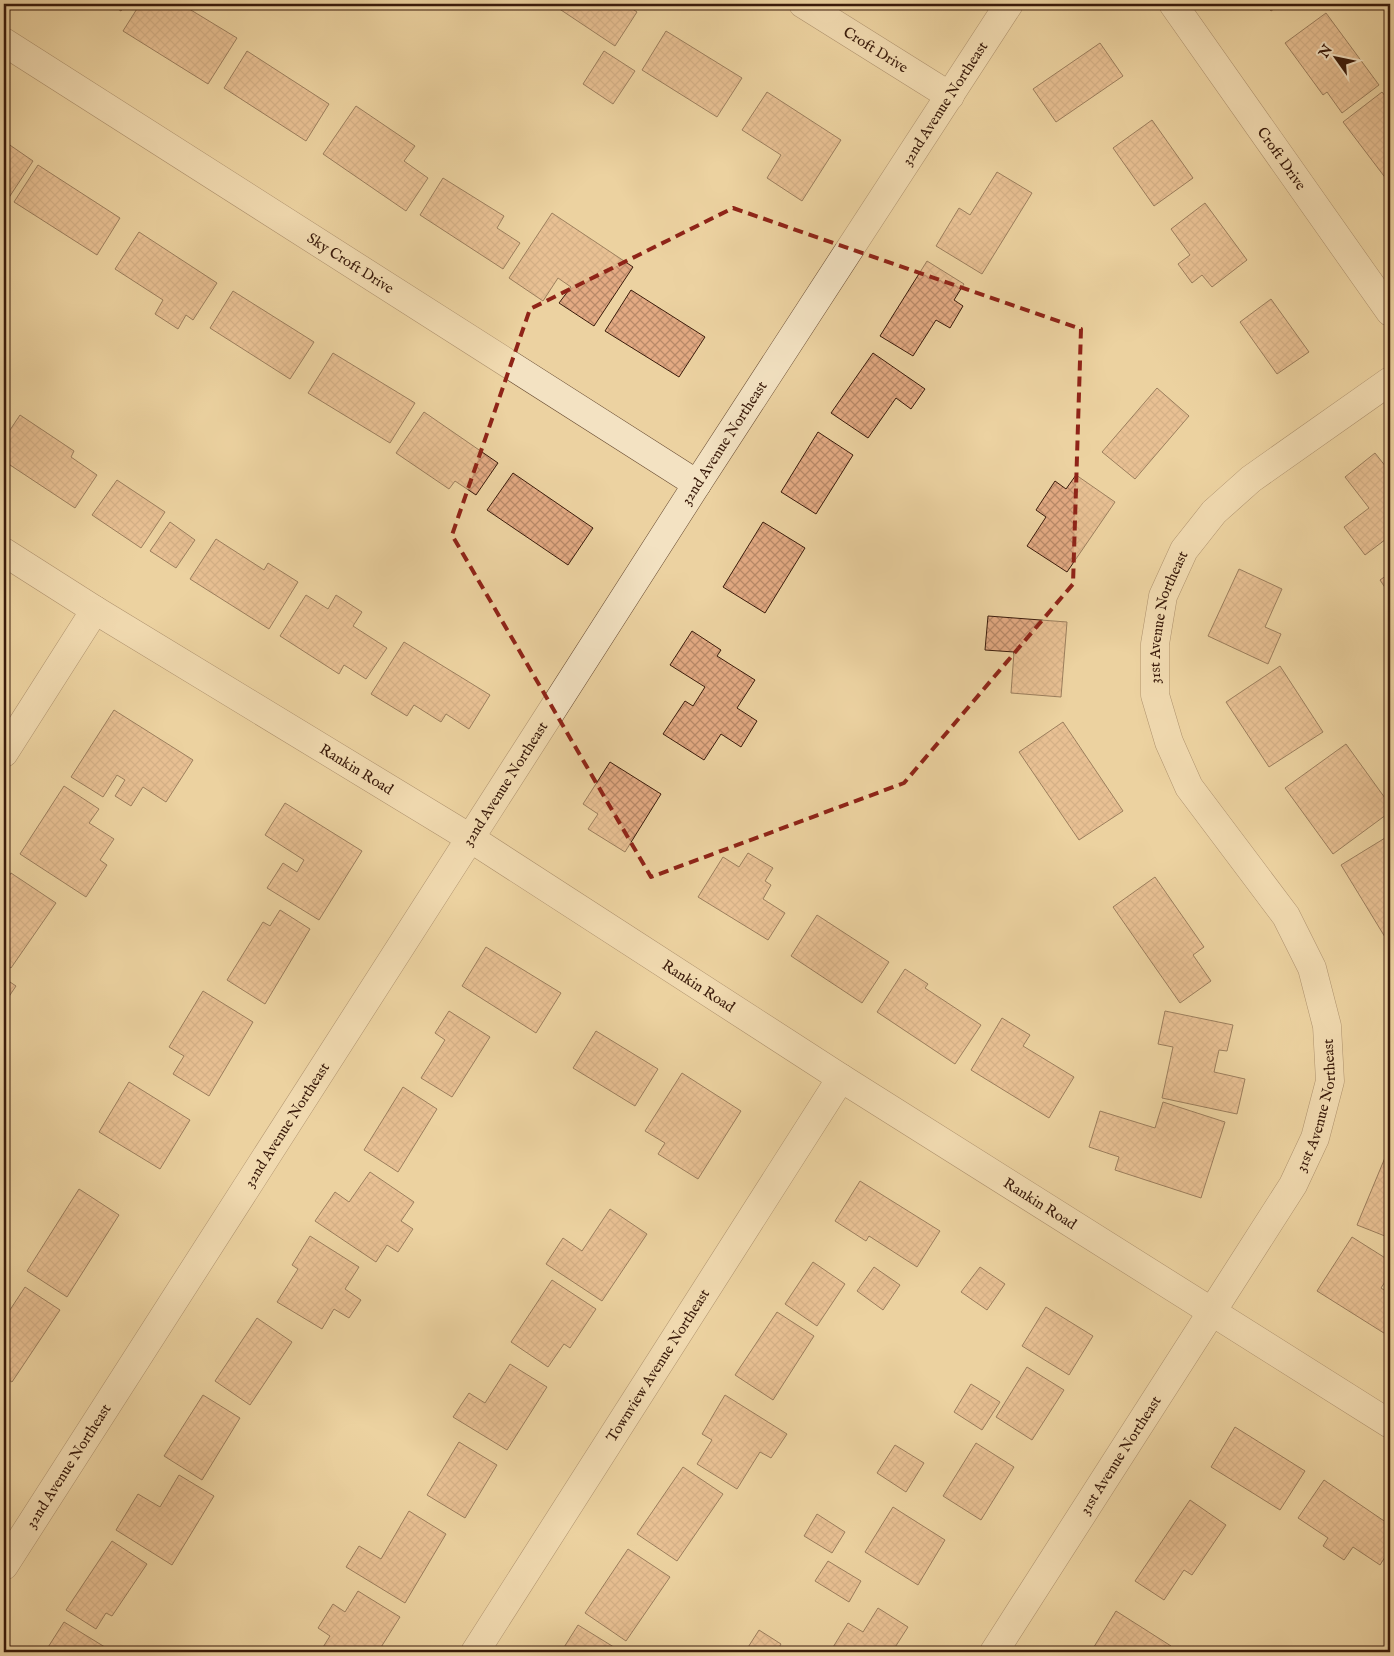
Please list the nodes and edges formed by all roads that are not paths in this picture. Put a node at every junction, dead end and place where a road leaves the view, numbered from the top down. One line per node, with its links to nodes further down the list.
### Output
1 (803, 4): 5 (street, Croft Drive)
2 (1009, 4): 5 (street, 32nd Avenue Northeast)
3 (1173, 4): 6 (street, Croft Drive)
4 (4, 42): 8 (street, Sky Croft Drive)
5 (950, 96): 8 (street, 32nd Avenue Northeast)
6 (1390, 312)
7 (1390, 381): 14 (street, 31st Avenue Northeast)
8 (698, 484): 12 (street, 32nd Avenue Northeast)
9 (4, 552): 10 (street, Rankin Road)
10 (95, 610): 11 (street); 12 (street, Rankin Road)
11 (4, 753)
12 (470, 838): 13 (street, Rankin Road); 16 (street, 32nd Avenue Northeast)
13 (841, 1078): 14 (street, Rankin Road); 17 (street, Townview Avenue Northeast)
14 (1213, 1312): 15 (street, Rankin Road); 18 (street, 31st Avenue Northeast)
15 (1390, 1424)
16 (4, 1566)
17 (475, 1652)
18 (994, 1652)

